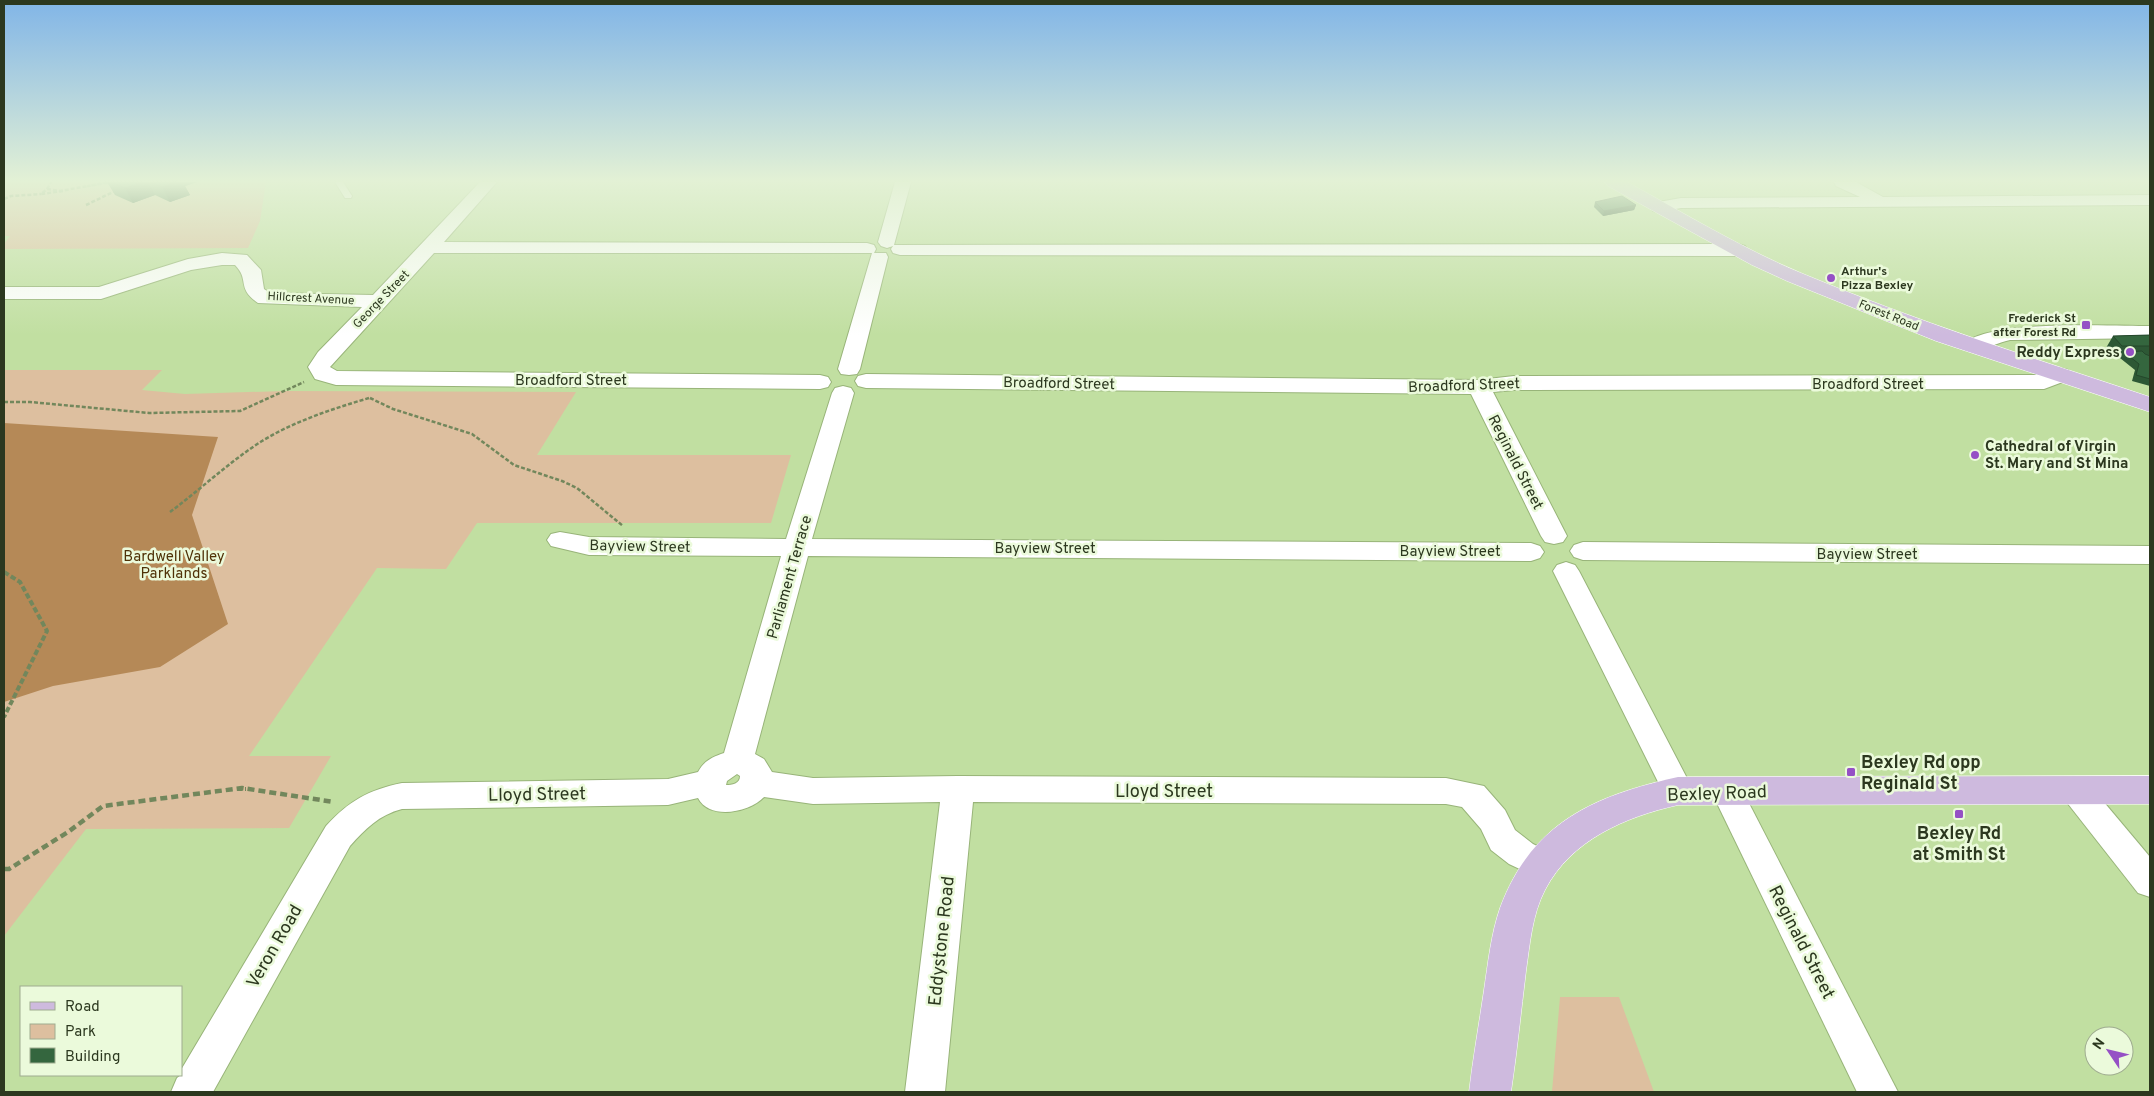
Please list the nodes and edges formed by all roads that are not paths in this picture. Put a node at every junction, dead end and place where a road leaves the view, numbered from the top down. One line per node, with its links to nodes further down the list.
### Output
1 (443, 233): 4 (street, George Street)
2 (888, 233): 5 (street, Parliament Terrace)
3 (1707, 233): 6 (main road, Forest Road)
4 (431, 247): 5 (street); 8 (street, George Street)
5 (883, 249): 6 (street); 13 (street, Parliament Terrace)
6 (1738, 250): 10 (main road, Forest Road)
7 (4, 293): 8 (street, Hillcrest Avenue)
8 (377, 301): 11 (street, George Street)
9 (2150, 332): 10 (street)
10 (1973, 346): 12 (main road, Forest Road)
11 (323, 374): 13 (street, Broadford Street)
12 (2060, 375): 14 (street, Broadford Street); 15 (main road, Forest Road)
13 (845, 381): 14 (street, Broadford Street); 18 (street, Parliament Terrace)
14 (1479, 388): 16 (street, Reginald Street)
15 (2150, 405)
16 (1554, 536): 19 (street); 20 (street)
17 (560, 540): 18 (street, Bayview Street)
18 (797, 547): 20 (street, Bayview Street); 23 (street, Parliament Terrace)
19 (1583, 551): 21 (street, Bayview Street); 22 (street)
20 (1531, 552): 22 (street)
21 (2150, 555)
22 (1572, 583): 26 (street)
23 (746, 772): 24 (street, Lloyd Street); 29 (street, Lloyd Street)
24 (958, 789): 30 (street, Lloyd Street); 33 (street, Eddystone Road)
25 (2150, 790): 28 (main road, Bexley Road)
26 (1678, 791): 27 (main road, Bexley Road); 30 (main road, Bexley Road)
27 (1727, 791): 28 (main road, Bexley Road); 35 (street, Reginald Street)
28 (2076, 791): 31 (street)
29 (367, 807): 32 (street, Veron Road)
30 (1541, 864): 34 (main road, Bexley Road)
31 (2150, 882)
32 (191, 1092)
33 (925, 1092)
34 (1490, 1092)
35 (1878, 1092)

